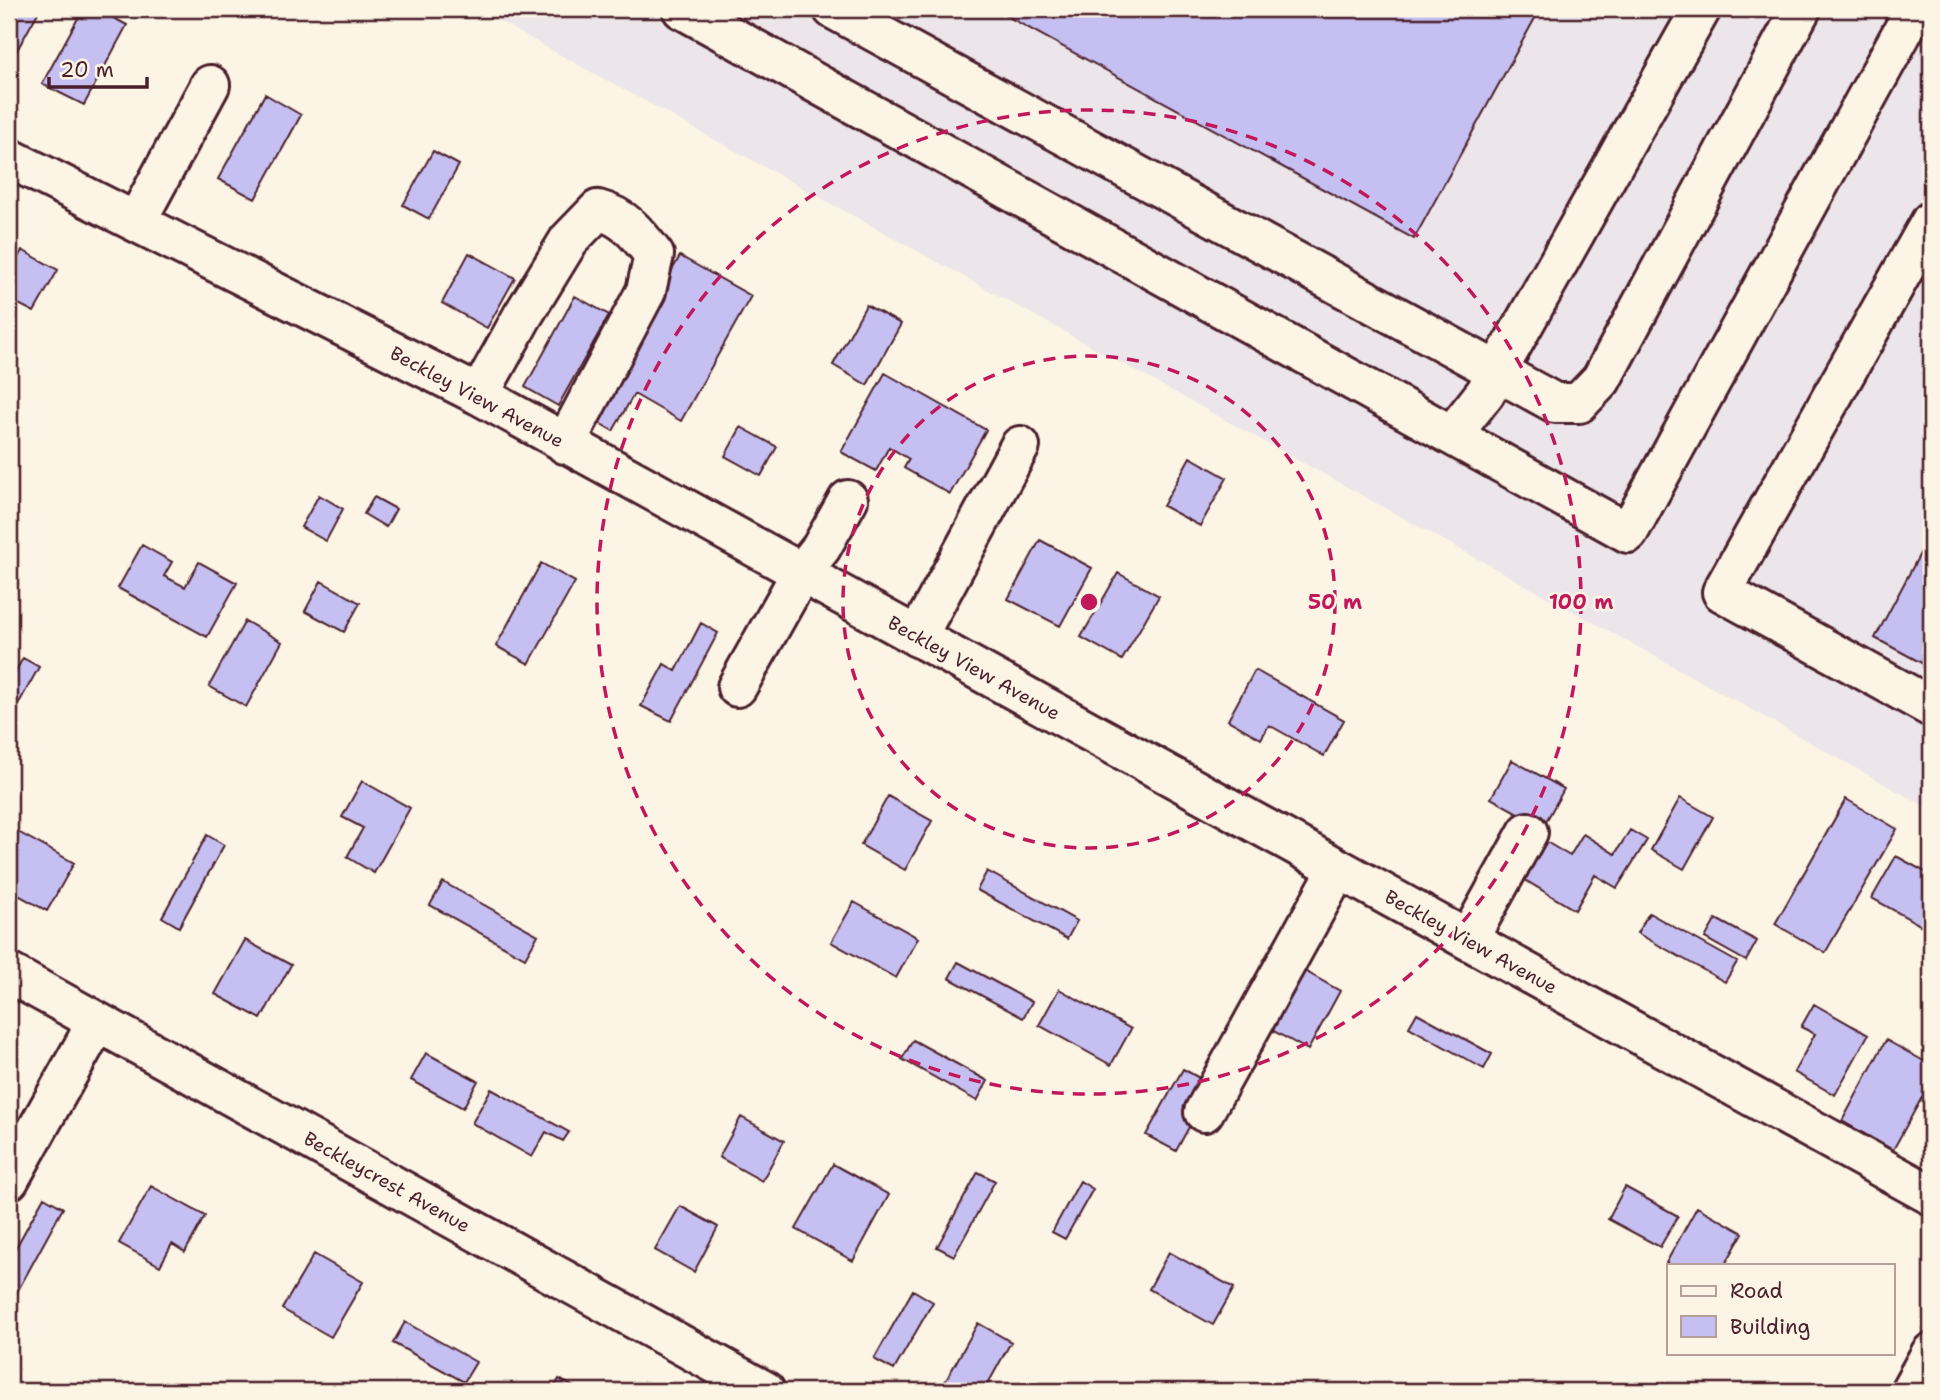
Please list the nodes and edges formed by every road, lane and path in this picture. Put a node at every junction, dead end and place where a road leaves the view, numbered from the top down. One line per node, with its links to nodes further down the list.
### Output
1 (682, 9): 12 (street)
2 (833, 9): 10 (street)
3 (1701, 9): 10 (street)
4 (1801, 9): 10 (street)
5 (1915, 9): 12 (street)
6 (210, 85): 9 (street)
7 (9, 158): 9 (street, Beckley View Avenue)
8 (1931, 221): 19 (street)
9 (136, 222): 11 (street, Beckley View Avenue)
10 (1497, 373): 12 (street)
11 (479, 396): 13 (street, Beckley View Avenue); 13 (street)
12 (1452, 435)
13 (565, 444): 16 (street, Beckley View Avenue)
14 (1020, 446): 17 (street)
15 (848, 500): 16 (street)
16 (801, 573): 17 (street, Beckley View Avenue); 18 (street)
17 (917, 637): 21 (street, Beckley View Avenue)
18 (737, 687)
19 (1931, 707)
20 (1528, 832): 22 (street)
21 (1338, 869): 22 (street, Beckley View Avenue); 25 (street)
22 (1468, 940): 27 (street, Beckley View Avenue)
23 (9, 973): 24 (street, Beckleycrest Avenue)
24 (97, 1022): 26 (street); 29 (street, Beckleycrest Avenue)
25 (1204, 1112)
26 (9, 1180)
27 (1931, 1195)
28 (1931, 1353): 30 (street)
29 (765, 1391)
30 (1910, 1391)

